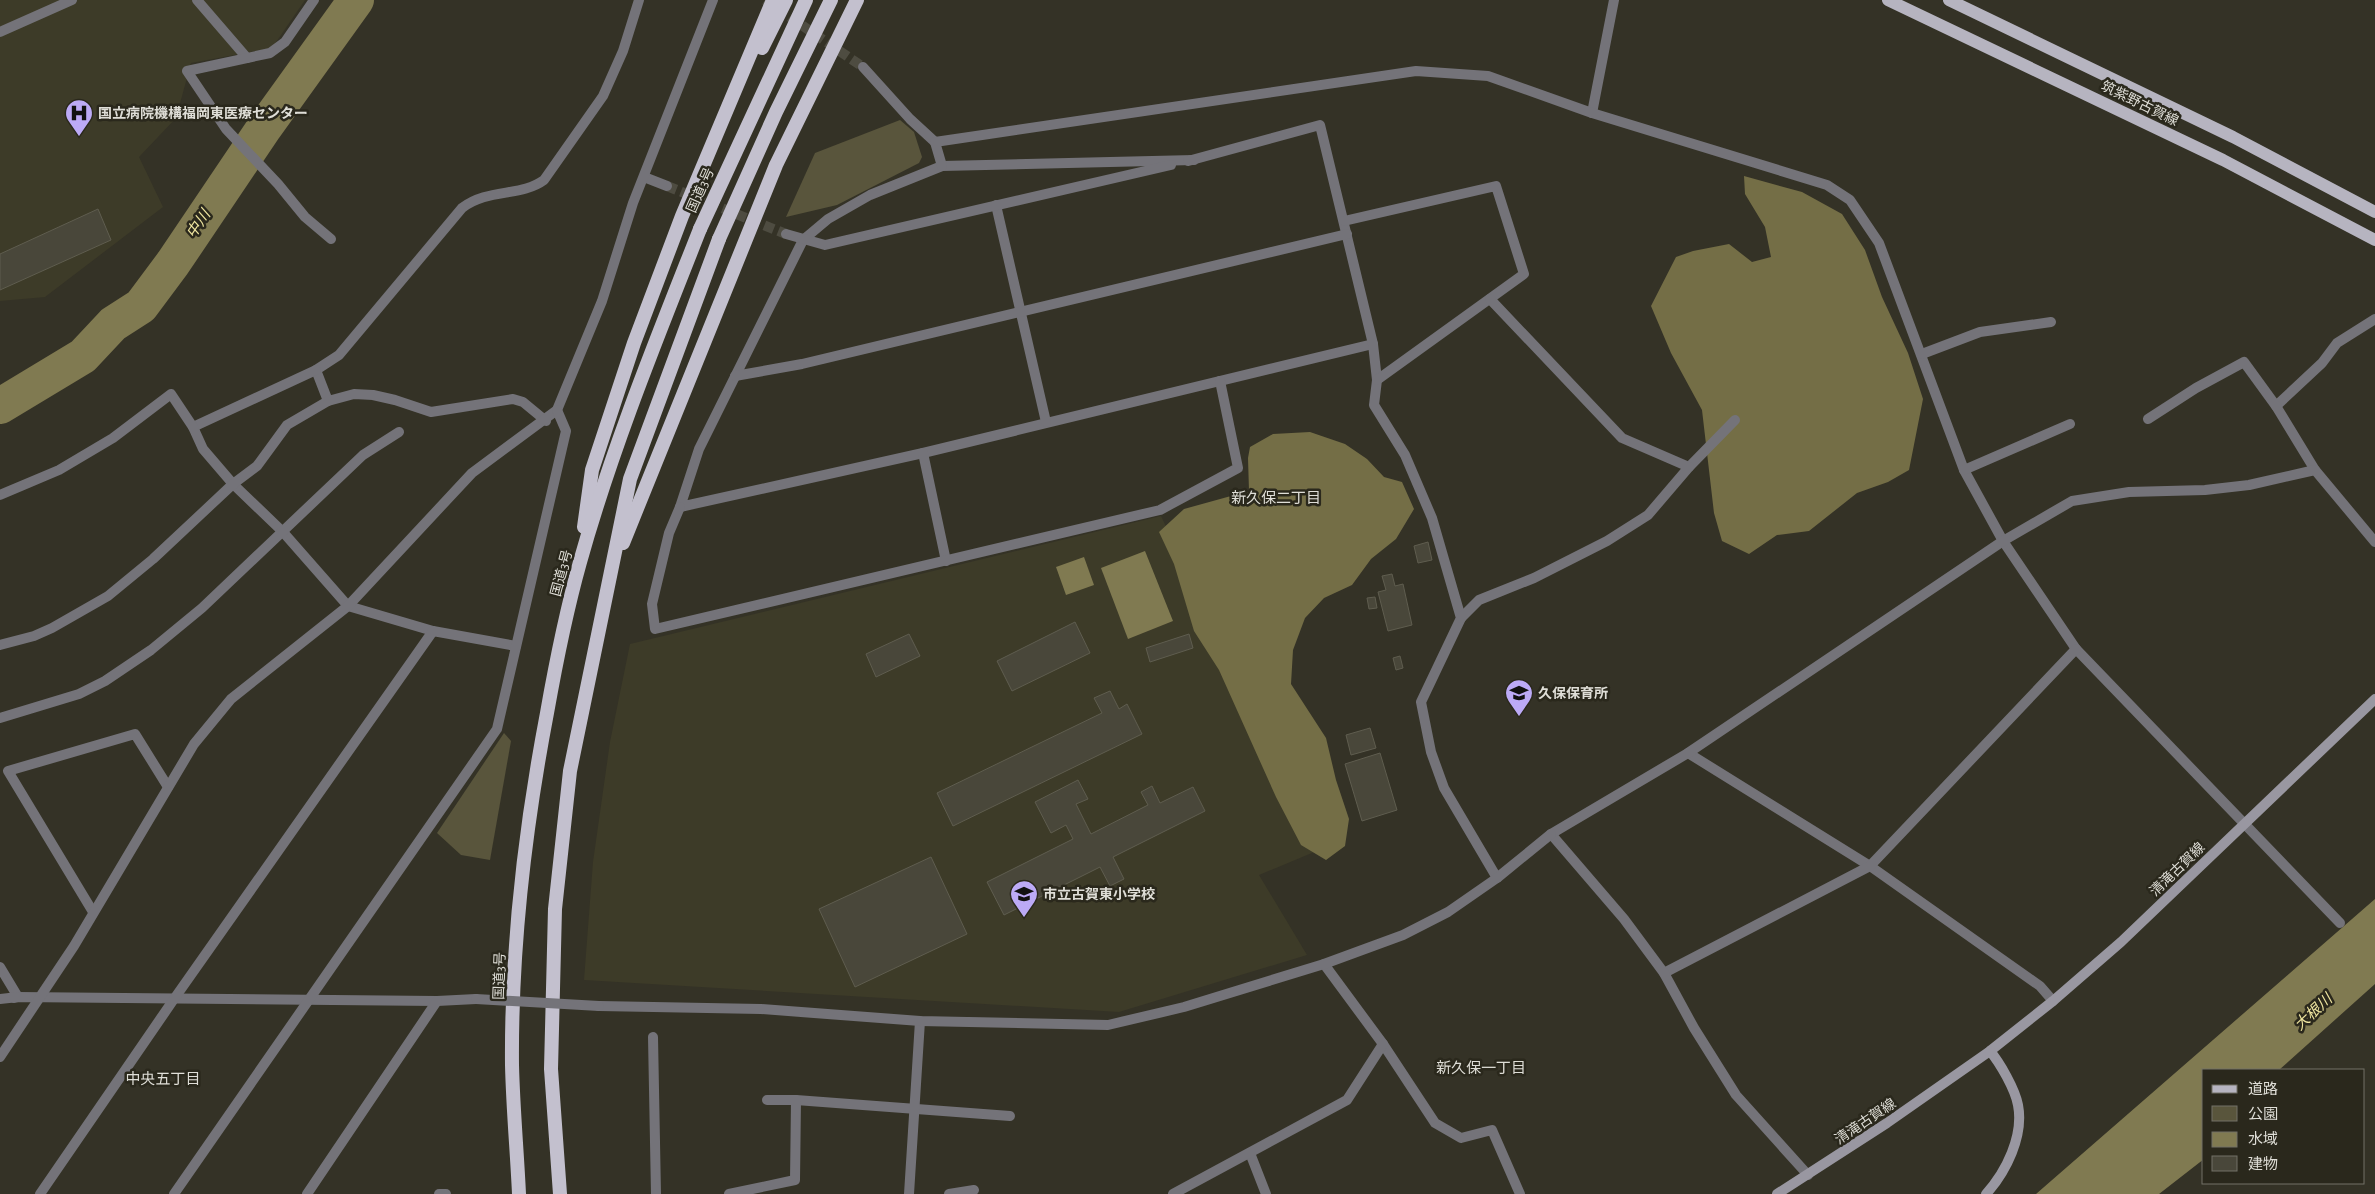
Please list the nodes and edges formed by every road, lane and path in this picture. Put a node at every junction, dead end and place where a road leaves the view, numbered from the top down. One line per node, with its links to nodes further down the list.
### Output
1 (72, 0): 14 (street)
2 (197, 0): 15 (street)
3 (314, 0): 15 (street)
4 (639, 0): 38 (street)
5 (714, 0): 22 (street)
6 (774, 0): 21 (highway)
7 (786, 0): 21 (highway)
8 (806, 0): 62 (highway, 国道3号, bridge)
9 (831, 0): 64 (highway, bridge)
10 (857, 0): 64 (highway)
11 (1614, 0): 17 (street)
12 (1888, 0): 31 (main road, 筑紫野古賀線)
13 (1949, 0): 25 (main road, 筑紫野古賀線)
14 (0, 32)
15 (247, 58): 29 (street)
16 (863, 67): 18 (street)
17 (1592, 113): 18 (street); 37 (street)
18 (935, 142): 20 (street)
19 (1194, 160): 20 (street); 24 (street); 26 (street)
20 (942, 166): 30 (street)
21 (703, 168): 62 (highway)
22 (644, 177): 23 (street); 44 (street)
23 (667, 186)
24 (996, 205): 30 (street); 33 (street)
25 (2375, 212)
26 (1344, 221): 28 (street); 32 (street)
27 (786, 234): 30 (street)
28 (1347, 234): 33 (street); 36 (street)
29 (332, 239)
30 (803, 240): 39 (street)
31 (2375, 240)
32 (1490, 299): 40 (street); 53 (street)
33 (1020, 312): 39 (street); 48 (street)
34 (2375, 319): 43 (street)
35 (2051, 322): 37 (street)
36 (1373, 344): 40 (street); 41 (street)
37 (1922, 354): 54 (street)
38 (316, 370): 42 (street); 50 (street)
39 (735, 376): 58 (street)
40 (1377, 380): 66 (street)
41 (1220, 381): 48 (street); 63 (street)
42 (328, 401): 46 (street); 56 (street)
43 (2276, 406): 45 (street); 55 (street)
44 (557, 410): 46 (street); 69 (street)
45 (2148, 419)
46 (546, 420): 65 (street)
47 (1735, 420): 53 (street)
48 (1046, 422): 52 (street)
49 (2070, 424): 54 (street)
50 (193, 427): 56 (street); 57 (street)
51 (399, 432): 59 (street)
52 (923, 453): 58 (street); 63 (street)
53 (1690, 467): 66 (street)
54 (1964, 470): 60 (street)
55 (2315, 470): 60 (street); 61 (street)
56 (234, 484): 59 (street); 68 (street)
57 (0, 495)
58 (680, 507): 63 (street)
59 (283, 532): 65 (street); 72 (street)
60 (2003, 541): 70 (street); 73 (street)
61 (2375, 542)
62 (580, 560): 109 (highway, 国道3号)
63 (946, 561)
64 (611, 571): 110 (highway)
65 (348, 606): 67 (street); 74 (street)
66 (1461, 618): 78 (street)
67 (433, 631): 69 (street); 87 (street)
68 (0, 645)
69 (516, 646): 88 (street)
70 (2076, 648): 75 (street); 77 (street)
71 (2375, 699): 75 (main road, 清滝古賀線)
72 (0, 718)
73 (1688, 753): 76 (street); 77 (street)
74 (168, 787): 79 (street); 79 (street)
75 (2245, 824): 80 (street); 90 (main road, 清滝古賀線)
76 (1551, 834): 78 (street); 83 (street)
77 (1870, 866): 83 (street); 90 (street)
78 (1497, 878): 81 (street)
79 (93, 912): 85 (street)
80 (2340, 923)
81 (1324, 964): 92 (street); 94 (street)
82 (0, 967): 84 (street)
83 (1664, 973): 102 (street)
84 (18, 997): 85 (street); 86 (street); 91 (street)
85 (41, 998): 87 (street); 96 (street)
86 (0, 999)
87 (174, 999): 88 (street); 104 (street)
88 (309, 1000): 89 (street); 105 (street)
89 (437, 1001): 92 (street, bridge); 106 (street)
90 (2053, 1001): 95 (main road, 清滝古賀線)
91 (0, 1004)
92 (920, 1020): 99 (street)
93 (653, 1038): 111 (street)
94 (1383, 1044): 101 (street); 117 (street)
95 (1990, 1050): 102 (main road, 清滝古賀線); 119 (main road)
96 (0, 1057)
97 (767, 1100): 98 (street)
98 (796, 1100): 99 (street); 112 (street)
99 (915, 1109): 100 (street); 113 (street)
100 (1010, 1116)
101 (1250, 1153): 115 (street); 116 (street)
102 (1808, 1175): 118 (main road, 清滝古賀線)
103 (974, 1190): 114 (street)
104 (40, 1194)
105 (174, 1194)
106 (307, 1194)
107 (439, 1194): 108 (street)
108 (446, 1194)
109 (519, 1194)
110 (560, 1194)
111 (656, 1194)
112 (729, 1194)
113 (909, 1194)
114 (949, 1194)
115 (1173, 1194)
116 (1266, 1194)
117 (1520, 1194)
118 (1777, 1194)
119 (1986, 1194)

